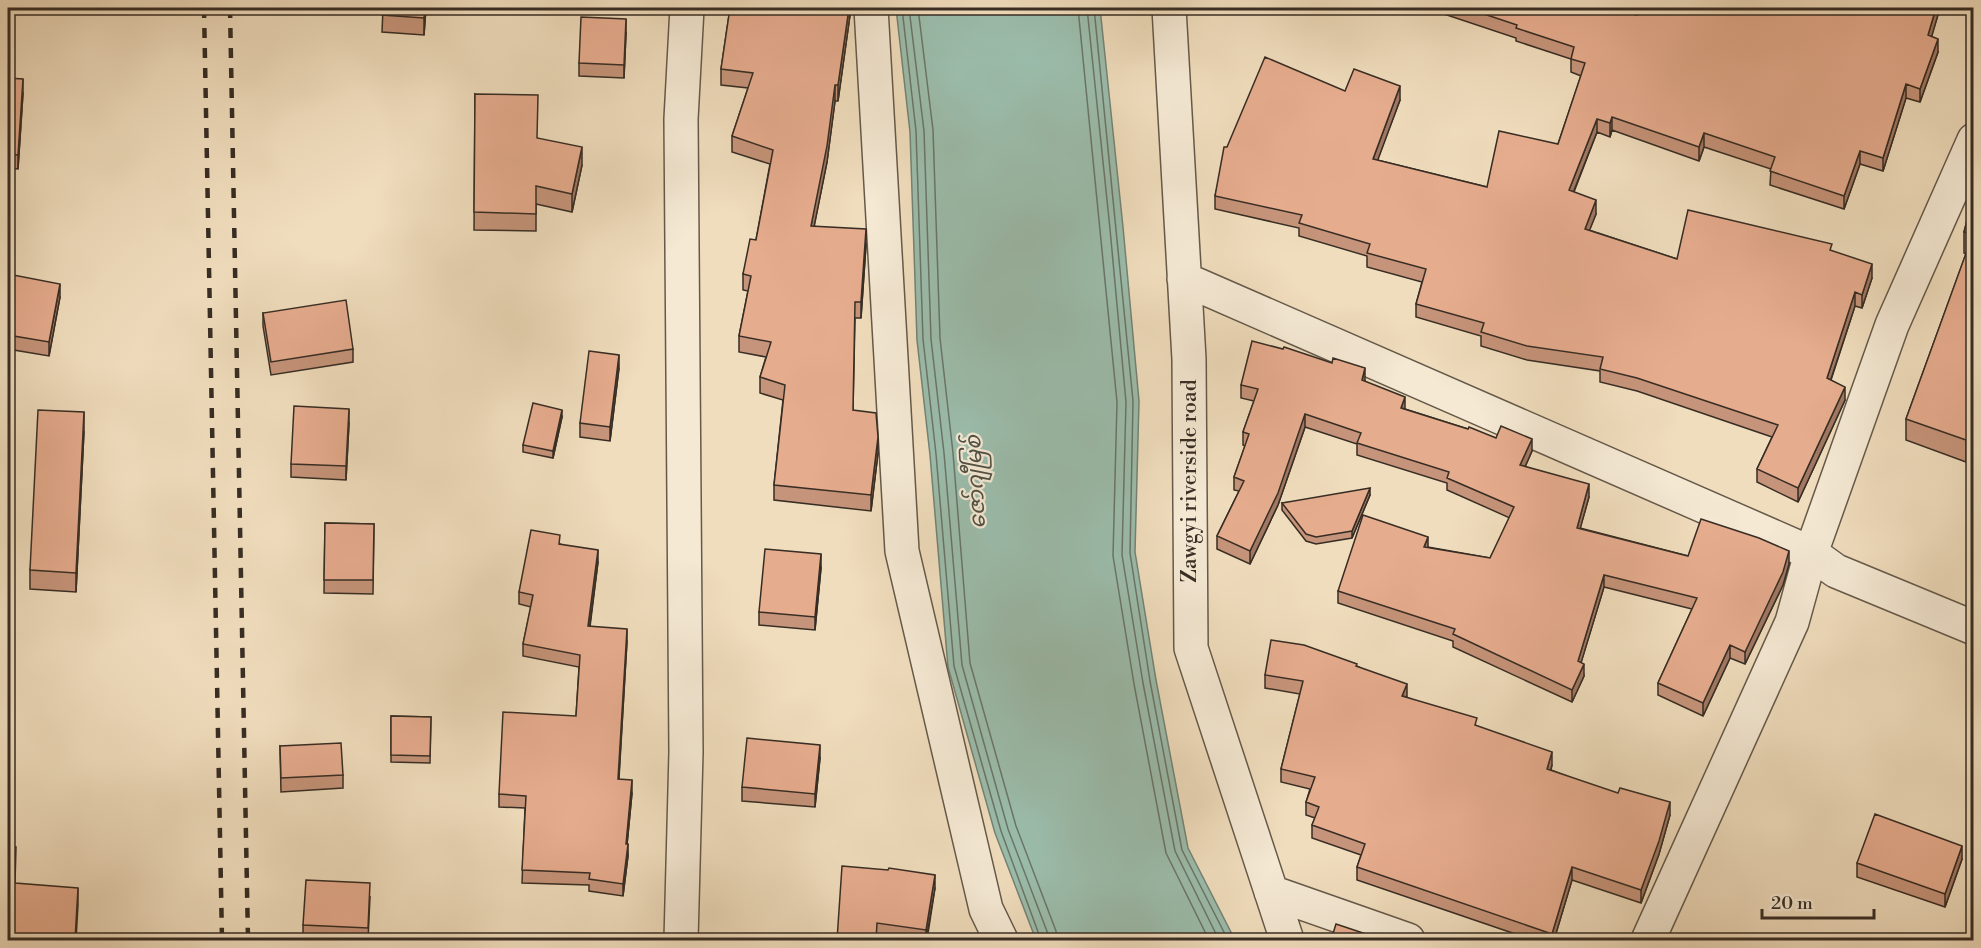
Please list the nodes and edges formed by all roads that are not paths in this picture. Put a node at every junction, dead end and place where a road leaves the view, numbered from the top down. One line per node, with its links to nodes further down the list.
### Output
1 (687, 8): 9 (street)
2 (871, 8): 10 (street)
3 (1169, 8): 5 (street, Zawgyi riverside road)
4 (1974, 140): 6 (street)
5 (1184, 279): 6 (street); 8 (street, Zawgyi riverside road)
6 (1811, 553): 7 (street); 13 (street)
7 (1974, 628)
8 (1271, 892): 11 (street, Zawgyi riverside road); 12 (street)
9 (681, 940)
10 (1001, 940)
11 (1287, 940)
12 (1408, 940)
13 (1648, 940)

